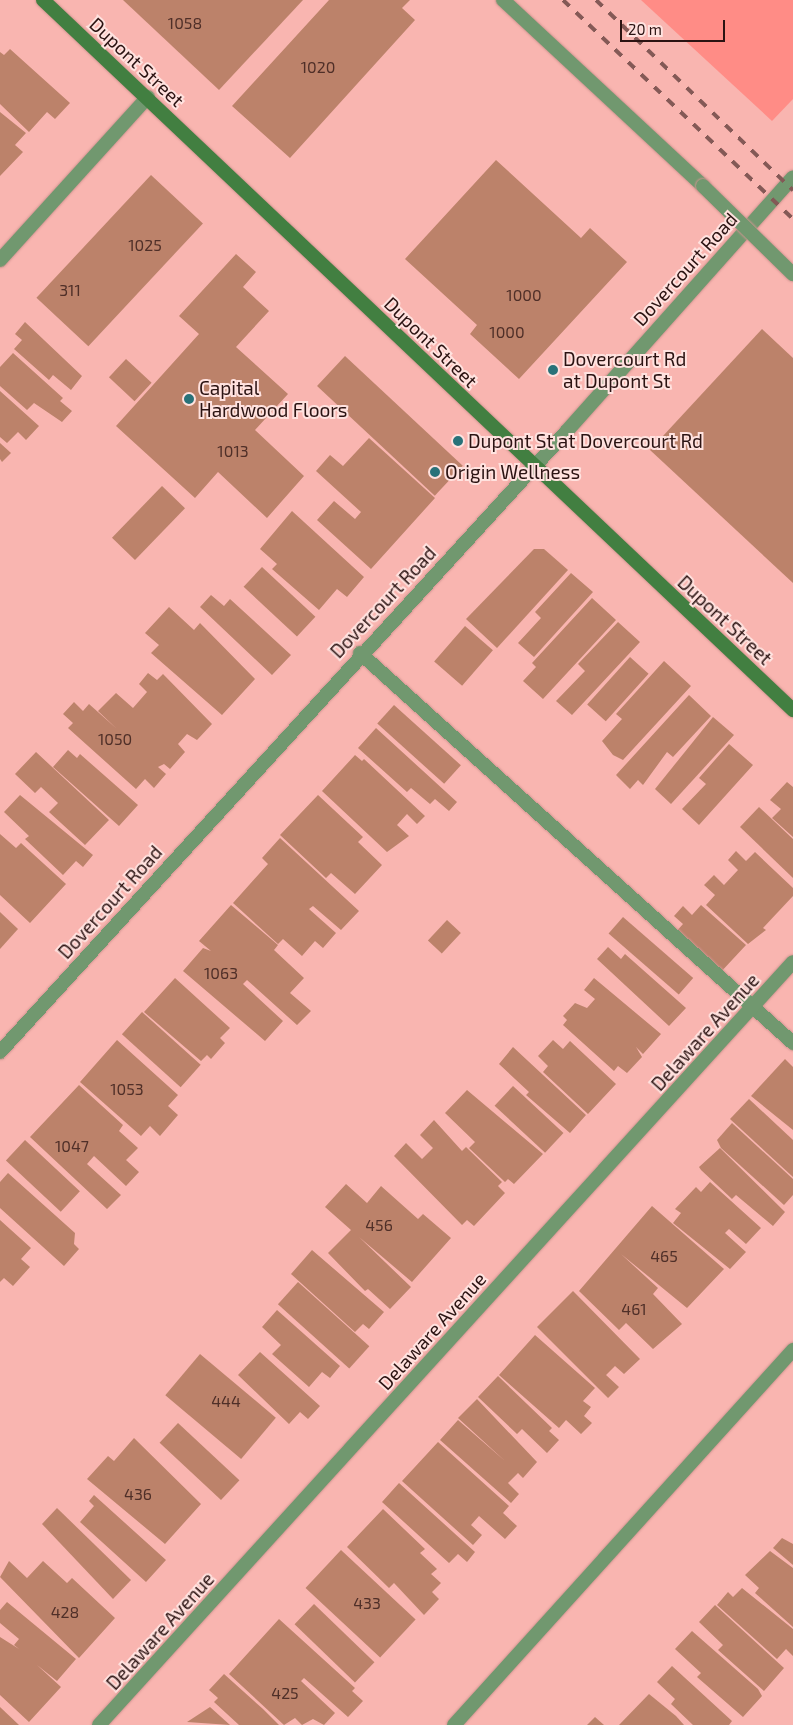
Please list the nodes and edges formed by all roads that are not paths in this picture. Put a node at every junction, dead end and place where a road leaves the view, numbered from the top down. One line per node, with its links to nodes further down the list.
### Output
1 (43, 0): 3 (main road, Dupont Street)
2 (503, 0): 6 (street, bridge)
3 (148, 97): 5 (street); 7 (main road, Dupont Street)
4 (793, 177): 7 (street, Dovercourt Road)
5 (0, 260)
6 (793, 274)
7 (534, 466): 8 (street, Dovercourt Road); 9 (main road, Dupont Street)
8 (360, 653): 11 (street); 13 (street, Dovercourt Road)
9 (793, 710)
10 (793, 962): 11 (street, Delaware Avenue)
11 (752, 1008): 12 (street); 15 (street, Delaware Avenue)
12 (793, 1043)
13 (0, 1052)
14 (793, 1350): 16 (street)
15 (99, 1725)
16 (454, 1725)

